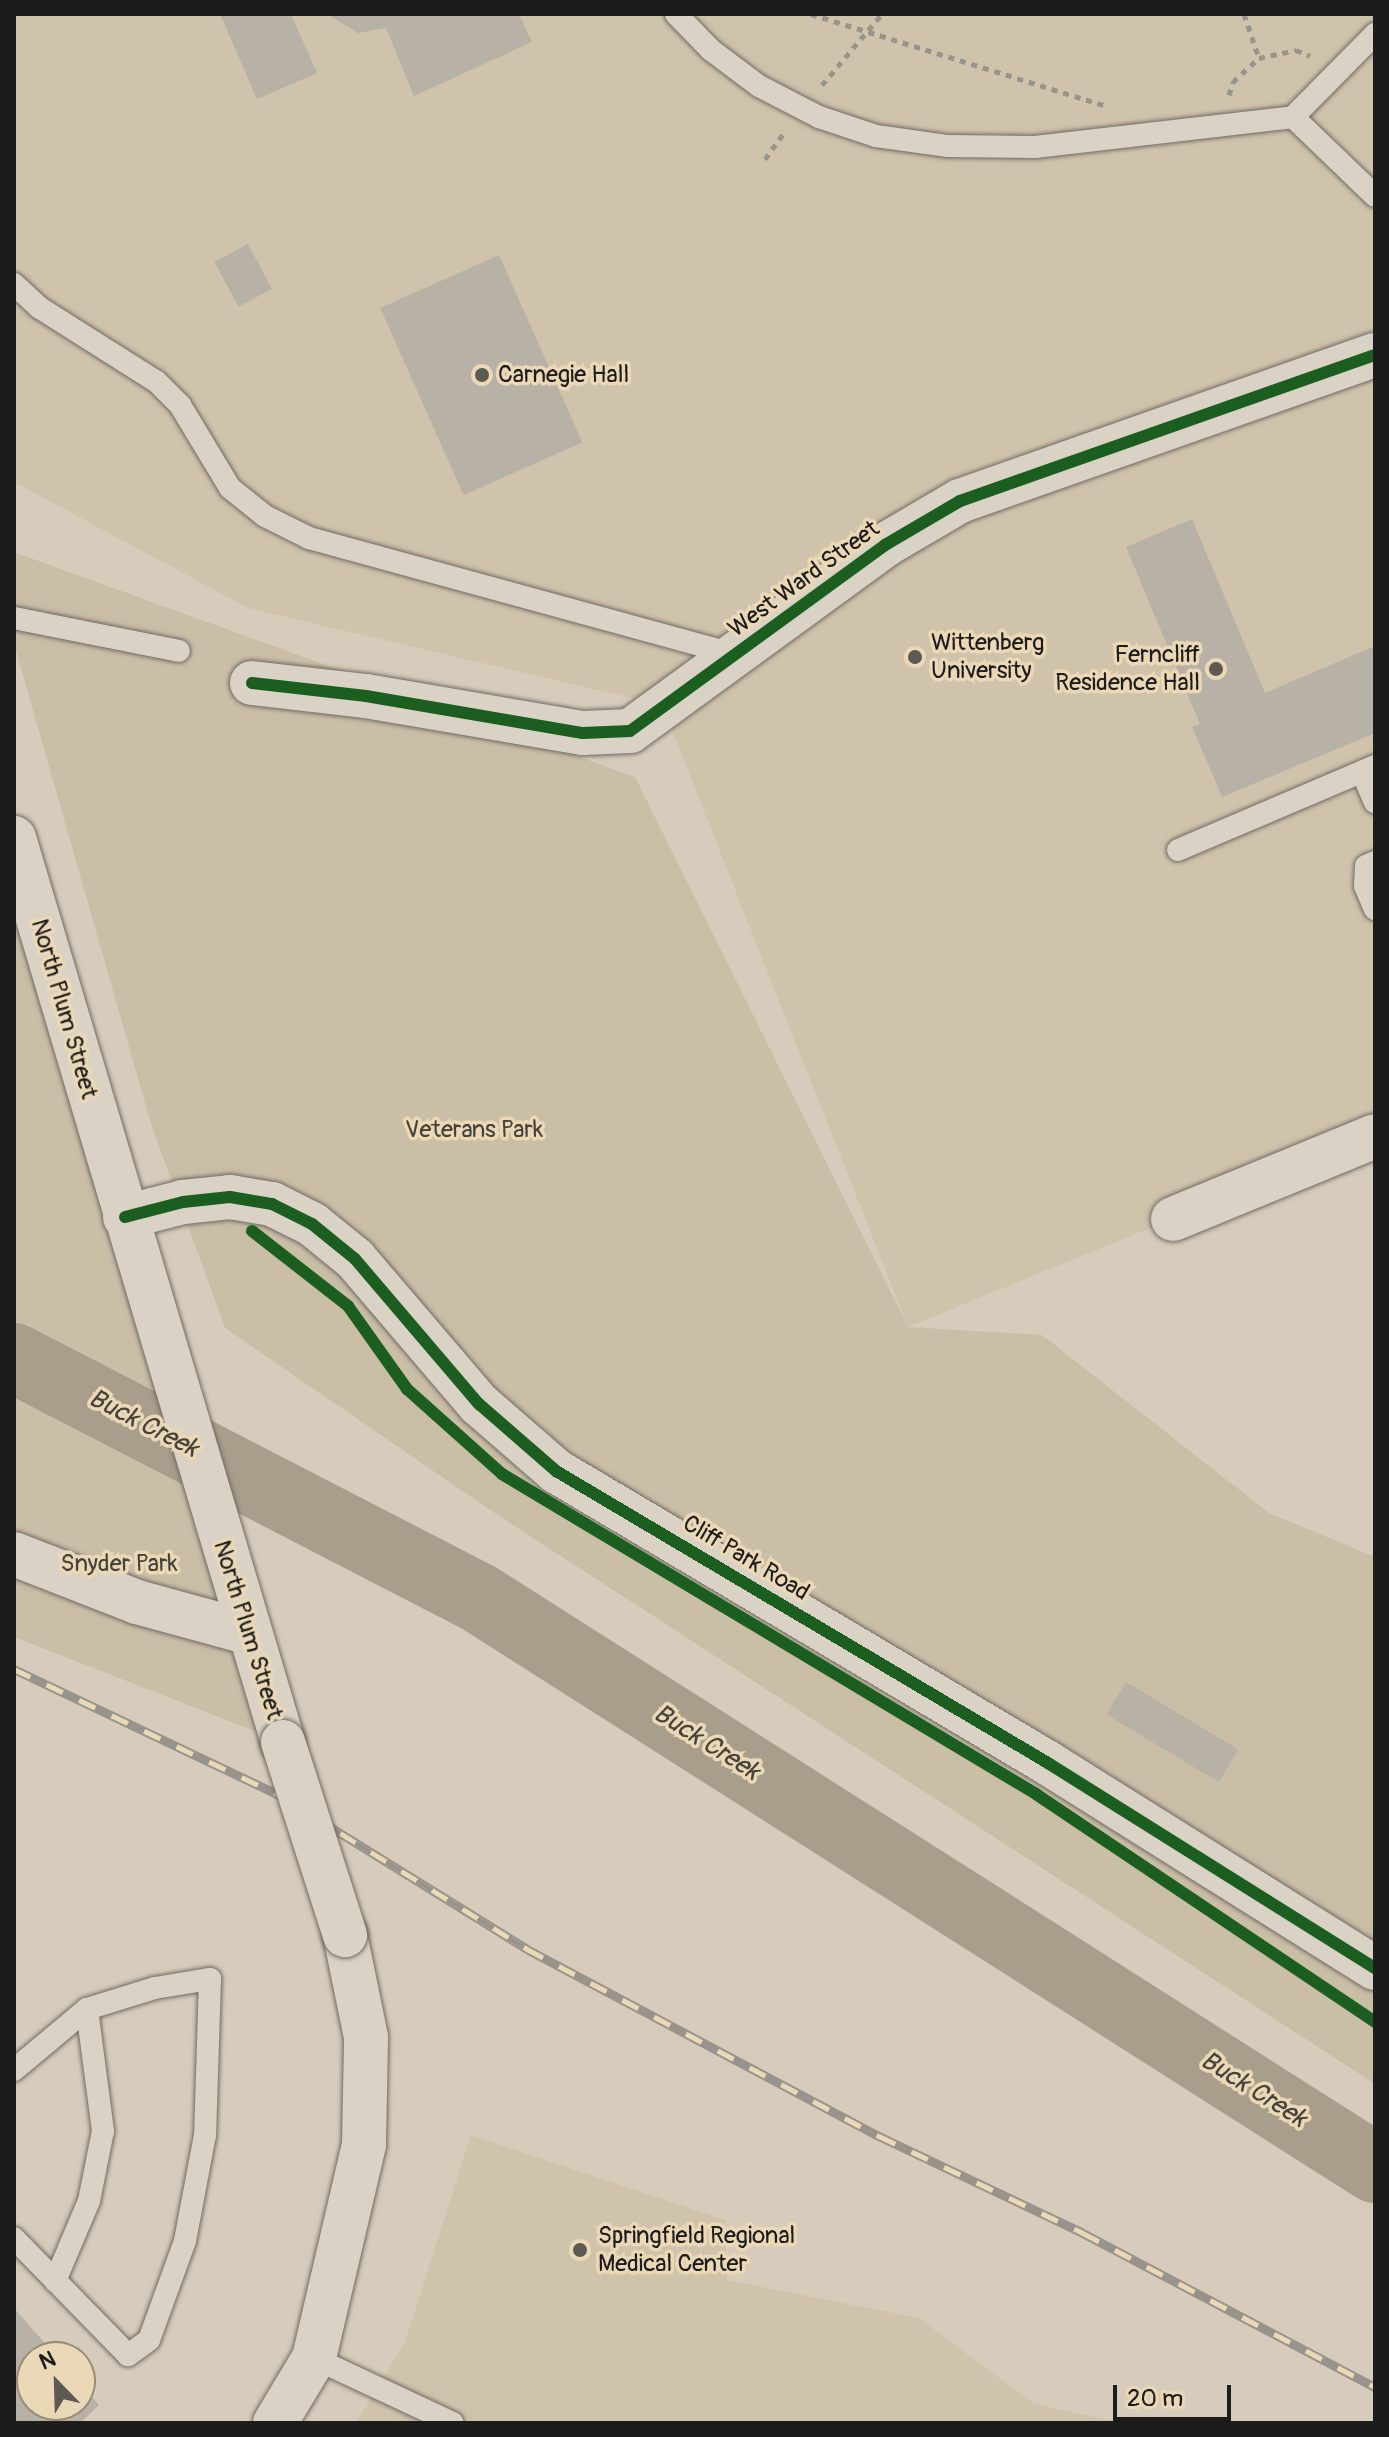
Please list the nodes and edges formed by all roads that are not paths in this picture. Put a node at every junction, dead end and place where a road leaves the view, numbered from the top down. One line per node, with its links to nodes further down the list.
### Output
1 (676, 14): 3 (lane)
2 (1375, 34): 3 (lane)
3 (1293, 117): 4 (lane)
4 (1375, 196)
5 (14, 284): 9 (lane)
6 (1375, 355): 9 (street, West Ward Street)
7 (14, 618): 8 (lane)
8 (179, 651)
9 (737, 656): 10 (street, West Ward Street)
10 (252, 683)
11 (1368, 769): 12 (lane); 14 (lane)
12 (1375, 802)
13 (14, 838): 18 (street, North Plum Street)
14 (1178, 850)
15 (1375, 862): 16 (lane)
16 (1375, 909)
17 (1375, 1136): 19 (street)
18 (125, 1217): 21 (street, North Plum Street); 22 (street, Cliff Park Road)
19 (1173, 1219)
20 (14, 1554): 21 (street)
21 (247, 1632): 27 (street, North Plum Street, bridge)
22 (1375, 1968)
23 (87, 2009): 24 (lane); 26 (lane); 26 (lane)
24 (14, 2070)
25 (14, 2238): 26 (lane)
26 (55, 2281)
27 (314, 2358): 28 (street, North Plum Street); 29 (lane)
28 (275, 2423)
29 (453, 2423)

